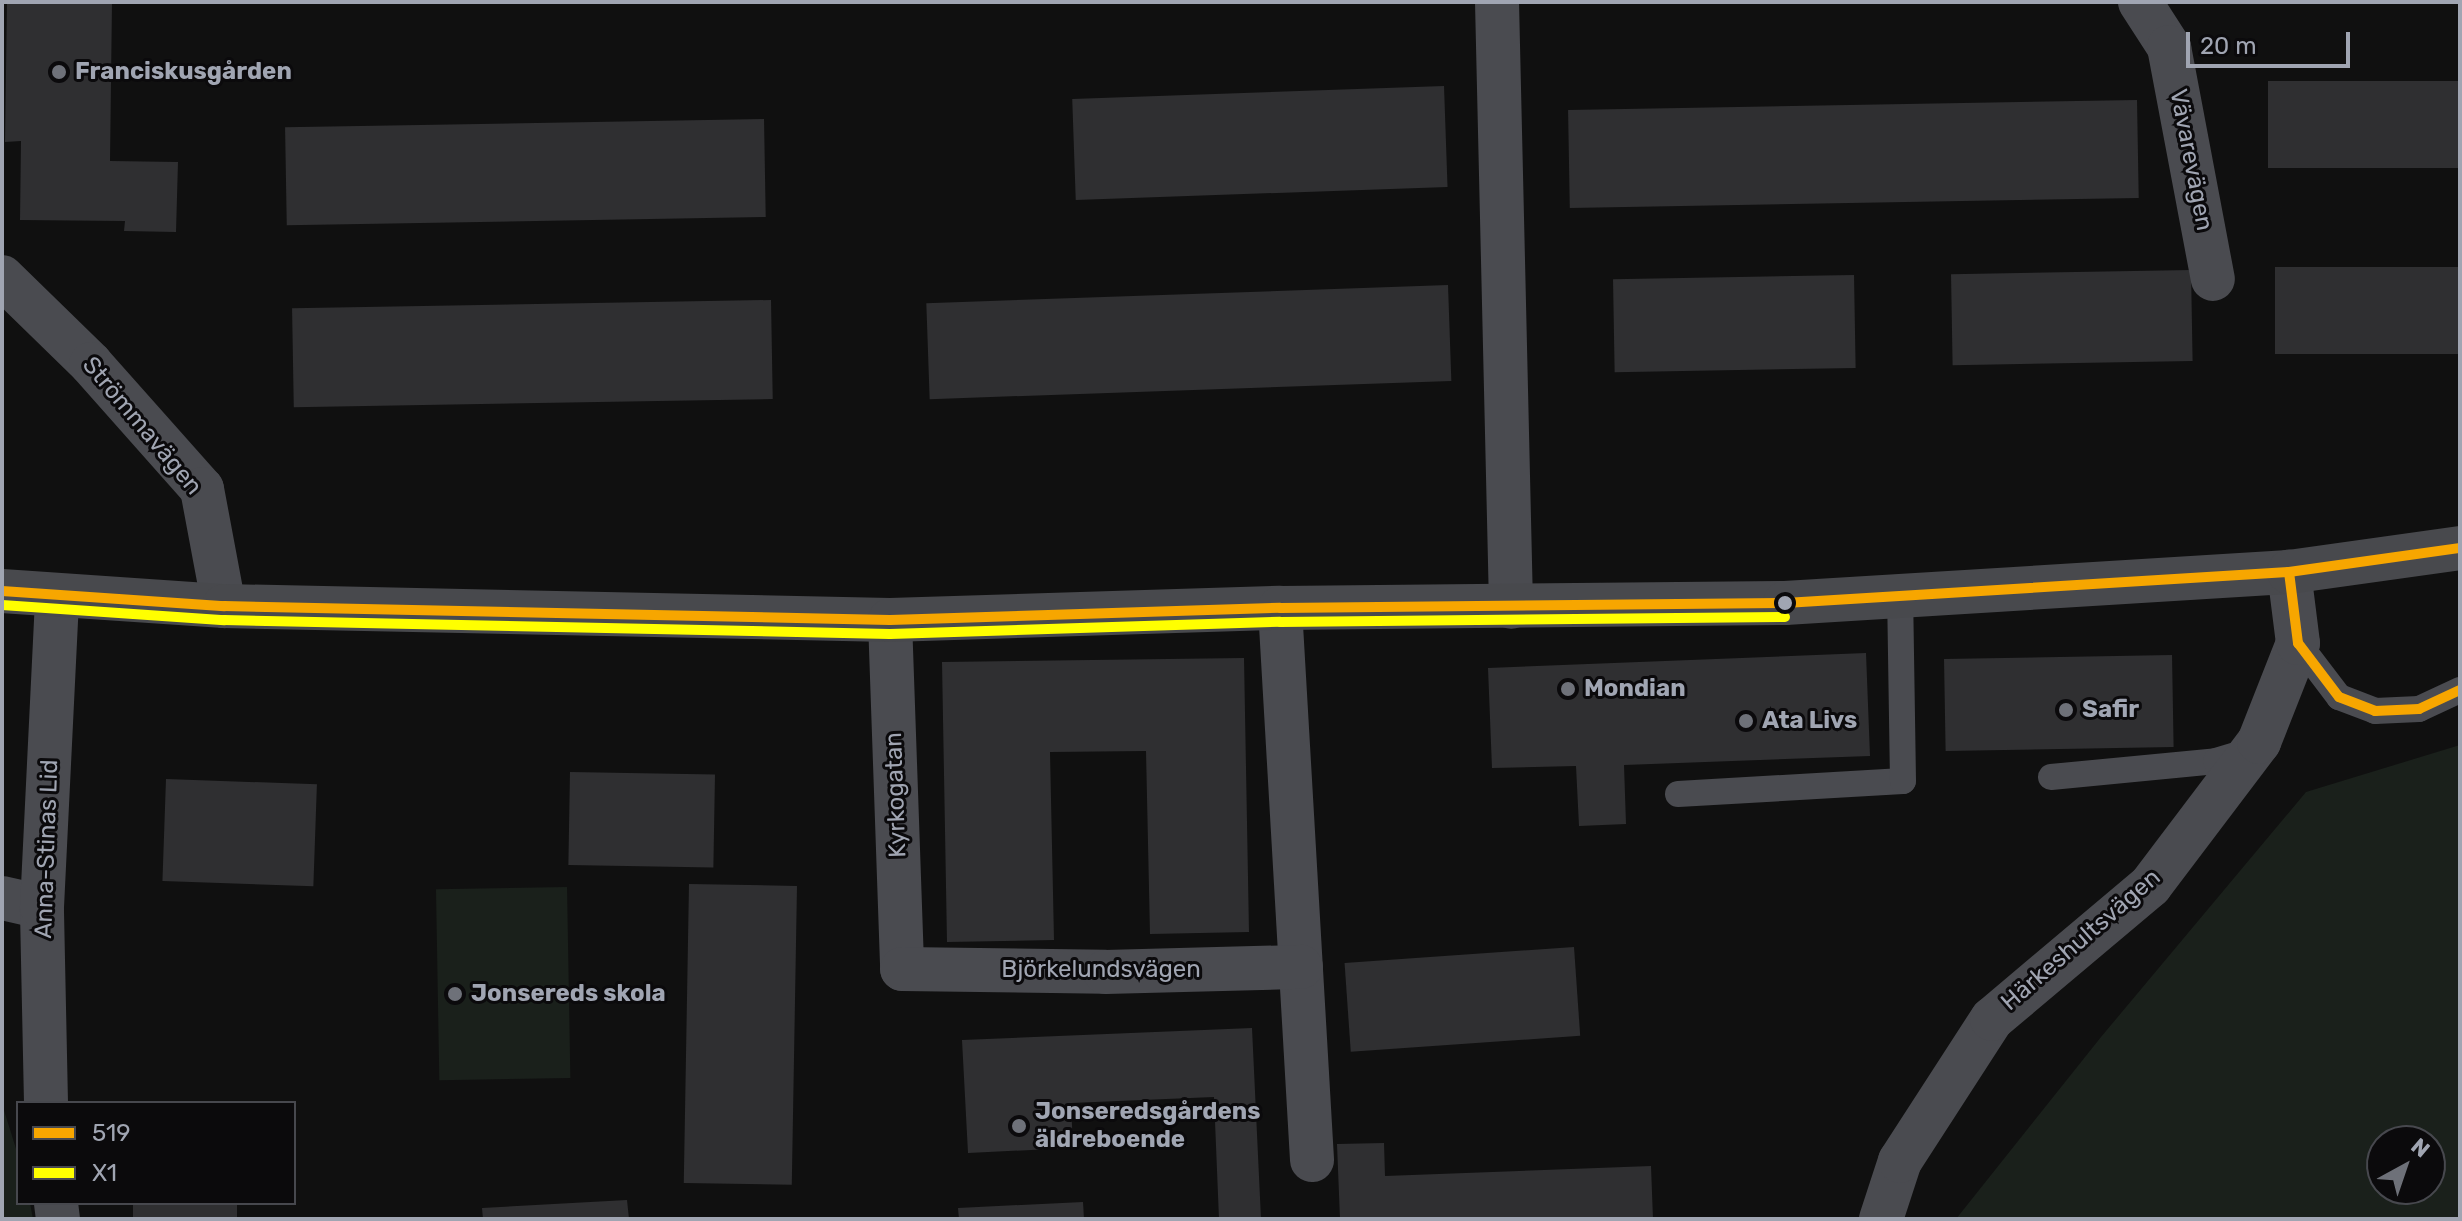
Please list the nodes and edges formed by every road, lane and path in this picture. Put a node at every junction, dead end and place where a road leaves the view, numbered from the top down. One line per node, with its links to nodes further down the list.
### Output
1 (1497, 2): 11 (street)
2 (2140, 2): 4 (street, Vävarevägen)
3 (2, 277): 10 (street, Strömmavägen)
4 (2213, 279)
5 (2460, 548): 6 (street)
6 (2289, 572): 9 (street); 14 (street, Härkeshultsvägen)
7 (2, 591): 8 (street)
8 (57, 595): 10 (street); 19 (street, Anna-Stinas Lid)
9 (1900, 596): 11 (street); 18 (lane)
10 (224, 606): 13 (street)
11 (1511, 607): 12 (street)
12 (1280, 608): 13 (street); 20 (street)
13 (890, 620): 21 (street, Kyrkogatan)
14 (2298, 643): 15 (lane); 16 (street, Härkeshultsvägen)
15 (2460, 690)
16 (2254, 749): 17 (lane); 24 (street, Härkeshultsvägen)
17 (2051, 777)
18 (1678, 794)
19 (22, 902): 22 (street, Anna-Stinas Lid)
20 (1301, 967): 21 (street, Björkelundsvägen); 23 (street)
21 (902, 969)
22 (46, 1101)
23 (1312, 1160)
24 (1881, 1219)

